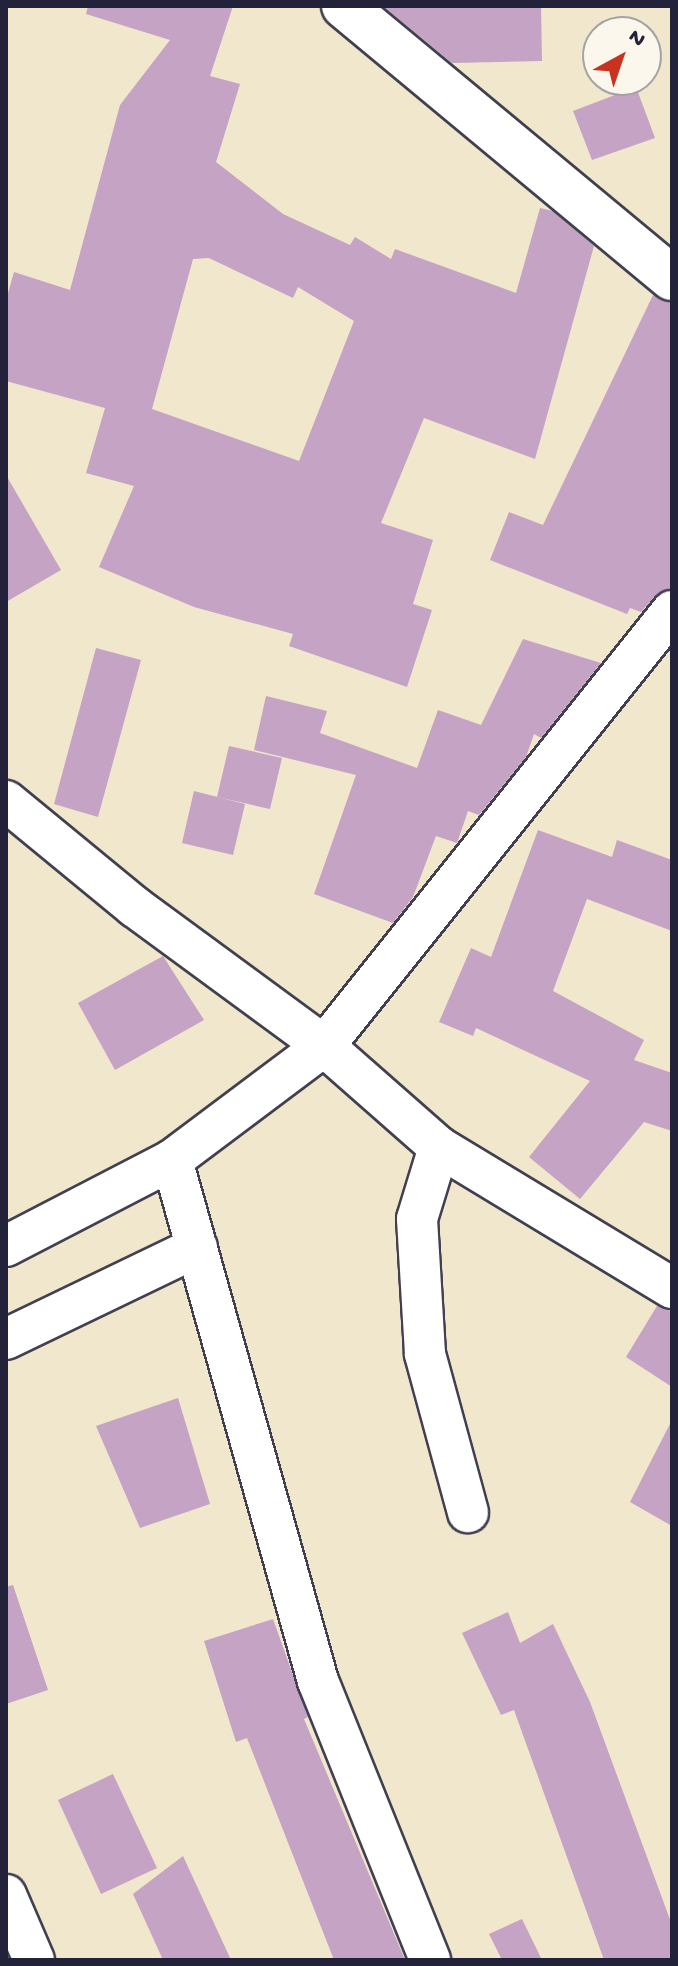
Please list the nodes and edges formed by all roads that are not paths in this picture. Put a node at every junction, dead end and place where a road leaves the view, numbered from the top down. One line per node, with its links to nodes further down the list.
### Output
1 (344, 6): 2 (street)
2 (672, 278)
3 (672, 611): 5 (street)
4 (6, 801): 5 (street)
5 (324, 1046): 6 (street); 7 (street)
6 (439, 1147): 10 (street); 12 (street)
7 (172, 1160): 8 (street); 9 (street)
8 (6, 1246)
9 (197, 1247): 11 (street); 15 (street)
10 (672, 1288)
11 (6, 1339)
12 (468, 1512)
13 (6, 1895): 14 (street)
14 (34, 1960)
15 (430, 1960)

